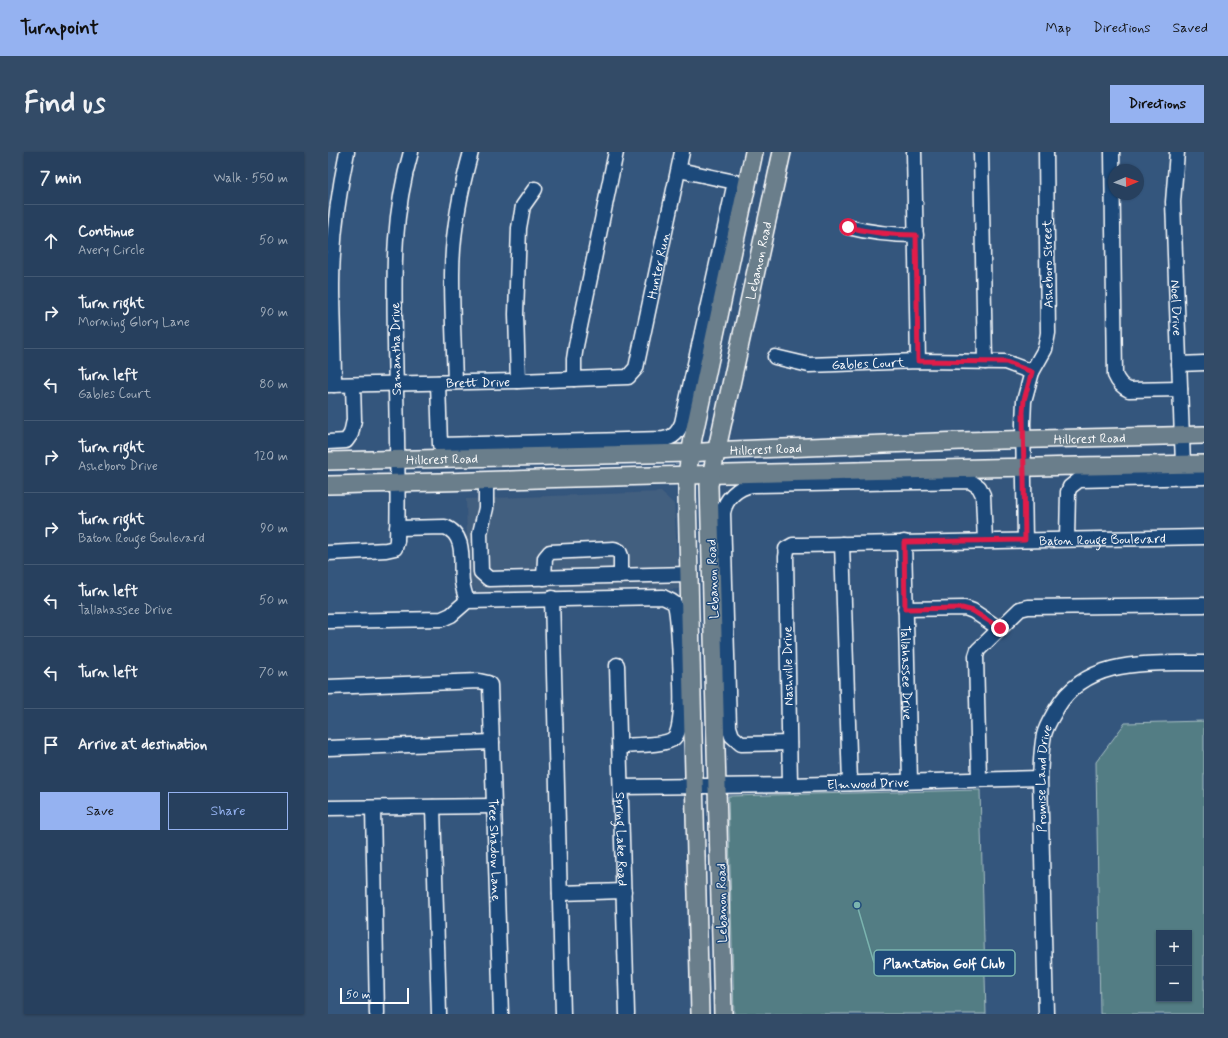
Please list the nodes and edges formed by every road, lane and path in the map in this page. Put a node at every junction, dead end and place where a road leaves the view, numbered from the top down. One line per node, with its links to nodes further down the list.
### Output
1 (347, 152): 29 (street)
2 (411, 152): 28 (street, Samantha Drive)
3 (472, 152): 26 (street)
4 (616, 152): 24 (street)
5 (682, 152): 13 (street, Hunter Run)
6 (754, 152): 37 (main road, Lebanon Road)
7 (782, 152): 36 (main road, Lebanon Road)
8 (914, 152): 16 (street)
9 (981, 152): 19 (street)
10 (1046, 152): 22 (street, Asheboro Street)
11 (1112, 152): 31 (street)
12 (1177, 152): 20 (street, Noel Drive)
13 (679, 170): 23 (street, Hunter Run); 27 (street)
14 (535, 189): 25 (street)
15 (848, 227): 16 (street)
16 (916, 235): 18 (street)
17 (775, 357): 18 (street, Gables Court)
18 (918, 361): 19 (street, Gables Court)
19 (985, 362): 22 (street, Gables Court)
20 (1179, 364): 21 (street); 31 (street, Noel Drive)
21 (1204, 364)
22 (1032, 372): 34 (street, Asheboro Street)
23 (628, 376): 24 (street, Brett Drive)
24 (574, 379): 25 (street, Brett Drive)
25 (518, 381): 26 (street, Brett Drive)
26 (455, 382): 27 (street, Brett Drive)
27 (438, 383): 28 (street, Brett Drive)
28 (396, 384): 30 (street, Brett Drive); 39 (street, Samantha Drive)
29 (331, 385): 30 (street, Brett Drive)
30 (353, 385): 35 (street)
31 (1180, 389): 32 (street, Noel Drive)
32 (1182, 436): 33 (main road, Hillcrest Road); 34 (main road, Hillcrest Road); 41 (street, Noel Drive)
33 (1204, 436)
34 (1023, 439): 36 (main road, Hillcrest Road); 43 (street, Asheboro Street)
35 (328, 442)
36 (717, 450): 37 (main road, Hillcrest Road); 45 (main road, Lebanon Road)
37 (690, 453): 38 (main road, Hillcrest Road); 44 (main road, Lebanon Road)
38 (486, 457): 39 (main road, Hillcrest Road); 47 (main road)
39 (398, 459): 40 (main road, Hillcrest Road); 48 (street, Samantha Drive)
40 (328, 461)
41 (1183, 464): 42 (main road, Hillcrest Road); 43 (main road, Hillcrest Road)
42 (1204, 464)
43 (1024, 468): 45 (main road, Hillcrest Road); 53 (street, Asheboro Street)
44 (687, 474): 45 (main road, Hillcrest Road); 47 (main road, Hillcrest Road); 59 (main road, Lebanon Road)
45 (711, 474): 81 (main road, Lebanon Road)
46 (1204, 477): 52 (street)
47 (486, 482): 48 (main road, Hillcrest Road); 61 (street)
48 (398, 484): 49 (main road, Hillcrest Road); 50 (street, Samantha Drive)
49 (328, 485)
50 (397, 528): 58 (street, Samantha Drive); 63 (street)
51 (1204, 537): 52 (street, Baton Rouge Boulevard)
52 (1067, 539): 53 (street, Baton Rouge Boulevard)
53 (1025, 540): 54 (street, Baton Rouge Boulevard)
54 (986, 541): 55 (street, Baton Rouge Boulevard); 72 (street)
55 (904, 542): 56 (street, Baton Rouge Boulevard); 65 (street, Tallahassee Drive)
56 (842, 544): 57 (street, Baton Rouge Boulevard); 78 (street)
57 (786, 549): 72 (street, Nashville Drive)
58 (328, 554)
59 (689, 574): 60 (street); 80 (main road, Lebanon Road)
60 (621, 576): 61 (street); 61 (street)
61 (544, 578)
62 (552, 598): 63 (street); 73 (street); 88 (street)
63 (467, 600): 66 (street)
64 (1204, 604): 67 (street)
65 (905, 609): 67 (street); 77 (street, Tallahassee Drive)
66 (328, 621)
67 (1000, 628): 76 (street)
68 (1204, 663): 75 (street, Promise Land Drive)
69 (617, 665): 73 (street, Spring Lake Road)
70 (328, 686): 71 (street, Tree Shadow Lane)
71 (492, 742): 74 (street); 83 (street, Tree Shadow Lane)
72 (789, 743): 79 (street, Nashville Drive)
73 (620, 746): 82 (street, Spring Lake Road)
74 (328, 748)
75 (1040, 778): 76 (street, Elmwood Drive); 96 (street, Promise Land Drive)
76 (979, 779): 77 (street, Elmwood Drive)
77 (910, 781): 78 (street, Elmwood Drive)
78 (850, 783): 79 (street, Elmwood Drive)
79 (790, 785): 81 (street, Elmwood Drive)
80 (695, 786): 81 (street, Elmwood Drive); 82 (street, Elmwood Drive); 94 (main road, Lebanon Road)
81 (718, 786): 95 (main road, Lebanon Road)
82 (621, 787): 87 (street, Spring Lake Road)
83 (494, 806): 84 (street); 91 (street, Tree Shadow Lane)
84 (432, 807): 86 (street); 90 (street)
85 (328, 808): 86 (street)
86 (373, 808): 89 (street)
87 (624, 891): 88 (street); 93 (street, Spring Lake Road)
88 (560, 893): 92 (street)
89 (377, 1014)
90 (439, 1014)
91 (501, 1014)
92 (563, 1014)
93 (627, 1014)
94 (700, 1014)
95 (724, 1014)
96 (1046, 1014)

